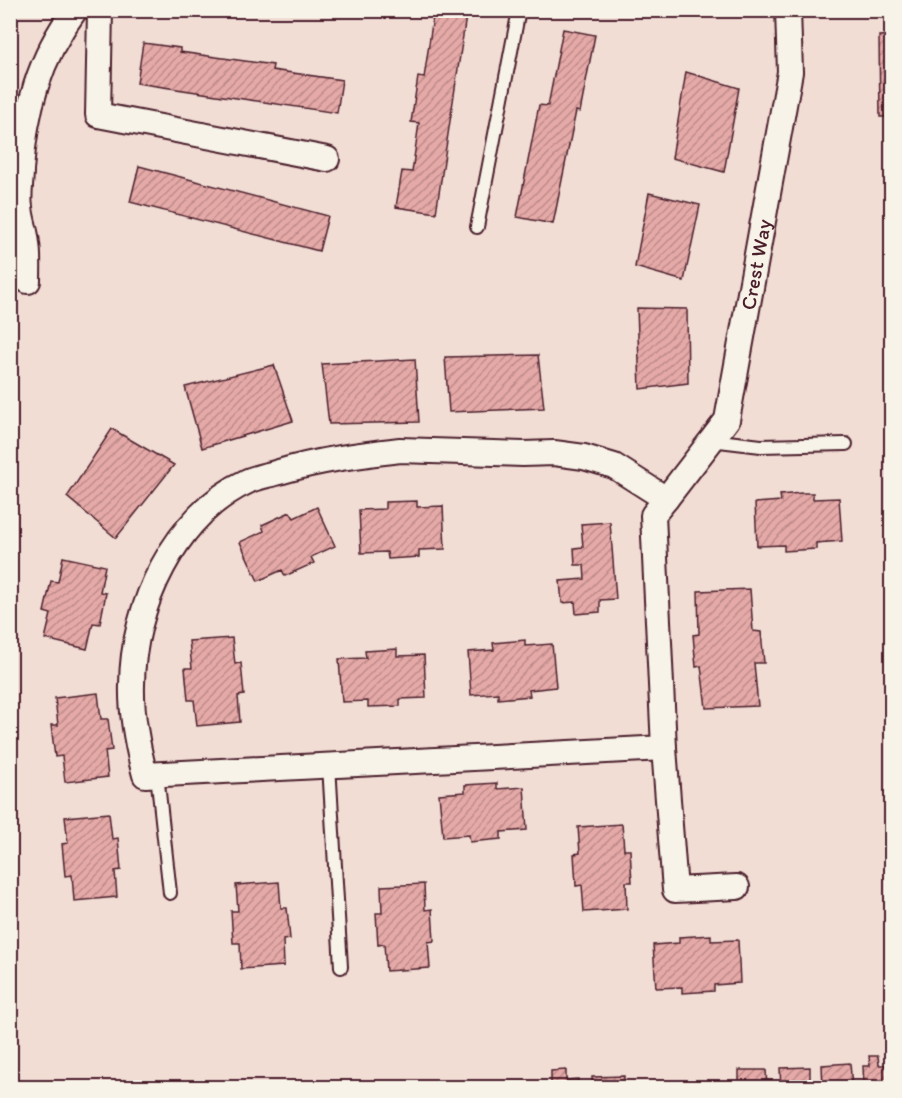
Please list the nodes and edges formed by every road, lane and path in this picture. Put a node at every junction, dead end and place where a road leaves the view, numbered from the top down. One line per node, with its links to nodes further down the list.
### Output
1 (75, 10): 7 (street)
2 (100, 10): 5 (street)
3 (519, 10): 6 (lane)
4 (788, 10): 8 (street, Crest Way)
5 (327, 159)
6 (477, 227)
7 (28, 281)
8 (711, 440): 9 (lane); 10 (street, Crest Way)
9 (846, 444)
10 (666, 499): 11 (street, Crest Way); 13 (street)
11 (664, 748): 12 (street); 14 (street, Crest Way)
12 (329, 765): 13 (street); 16 (lane)
13 (157, 774): 15 (lane)
14 (737, 887)
15 (170, 893)
16 (341, 967)

